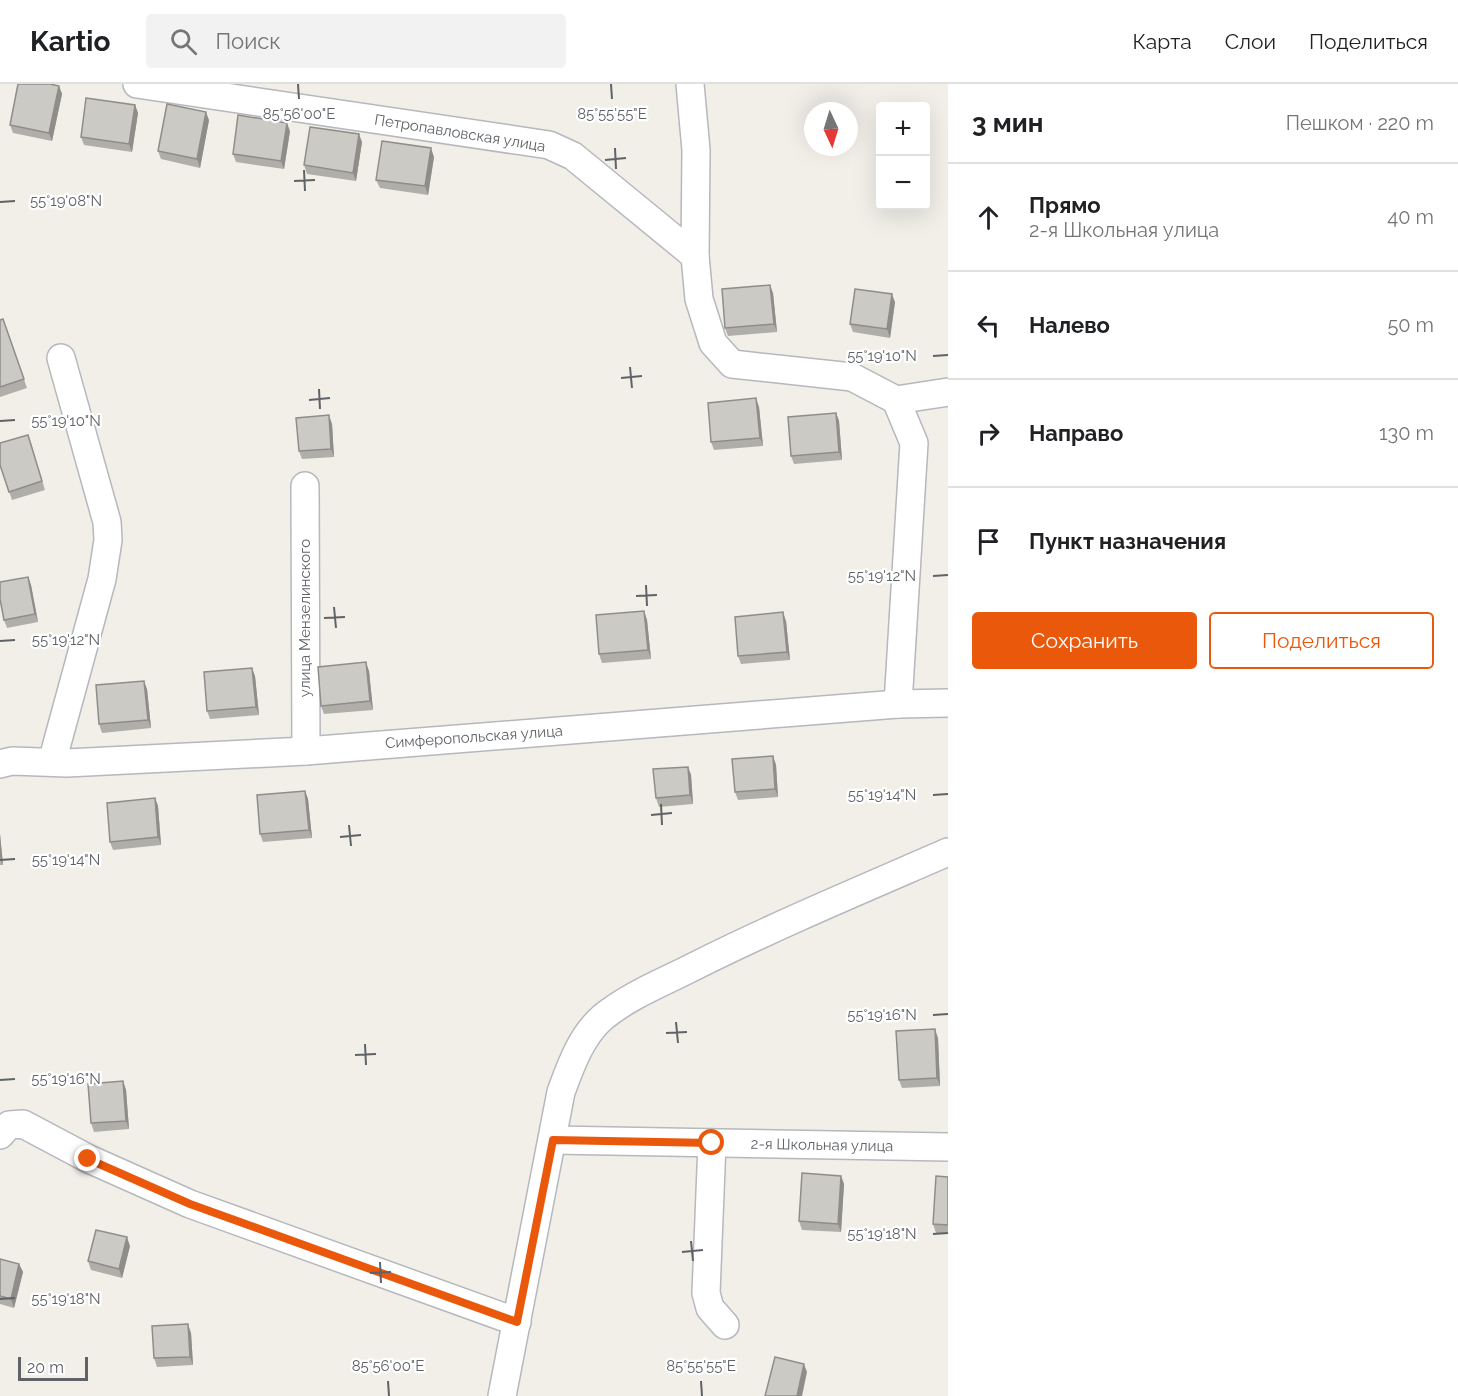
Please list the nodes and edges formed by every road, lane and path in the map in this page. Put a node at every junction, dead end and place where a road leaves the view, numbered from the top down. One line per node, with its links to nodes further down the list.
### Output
1 (137, 84): 3 (street, Петропавловская улица)
2 (690, 84): 3 (street)
3 (695, 256): 6 (street)
4 (61, 358): 11 (street)
5 (948, 392): 6 (street)
6 (896, 400): 9 (street)
7 (305, 486): 10 (street, улица Мензелинского)
8 (948, 703): 9 (street, Симферопольская улица)
9 (898, 704): 10 (street, Симферопольская улица)
10 (306, 751): 11 (street, Симферопольская улица)
11 (52, 762): 12 (street, Симферопольская улица)
12 (0, 764)
13 (948, 852): 15 (street)
14 (0, 1135): 18 (street)
15 (553, 1140): 16 (street, 2-я Школьная улица); 18 (street)
16 (712, 1143): 17 (street, 2-я Школьная улица); 19 (street)
17 (948, 1147)
18 (517, 1322): 20 (street)
19 (725, 1325)
20 (502, 1396)

